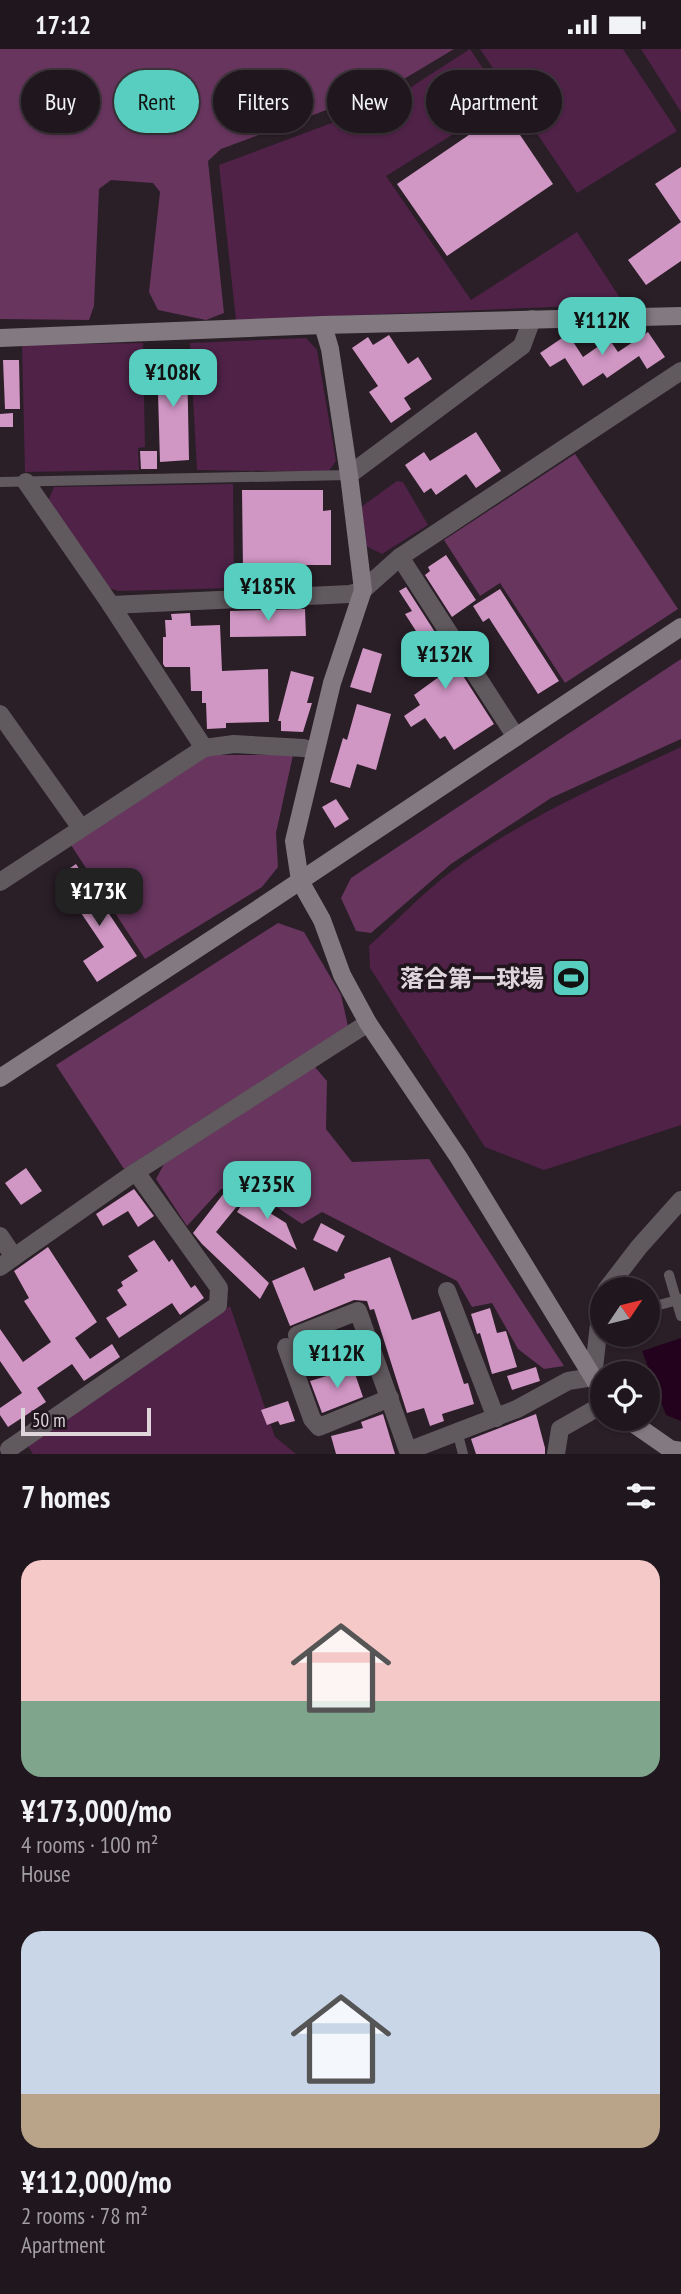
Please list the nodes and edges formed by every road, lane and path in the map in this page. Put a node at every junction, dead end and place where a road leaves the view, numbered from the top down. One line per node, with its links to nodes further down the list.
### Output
1 (681, 316): 2 (street)
2 (532, 319): 3 (street); 6 (street)
3 (323, 325): 4 (street); 6 (street)
4 (0, 338)
5 (681, 371): 9 (street)
6 (349, 475): 8 (lane); 10 (street)
7 (0, 482): 8 (lane)
8 (26, 482): 11 (street)
9 (400, 557): 10 (street); 14 (street)
10 (363, 590): 11 (street); 16 (street)
11 (111, 605): 15 (street)
12 (681, 627): 14 (street)
13 (0, 714): 17 (street)
14 (516, 737): 18 (street)
15 (204, 748): 16 (street); 17 (street)
16 (314, 751): 18 (street)
17 (81, 828): 19 (street)
18 (300, 881): 20 (street); 21 (street)
19 (0, 882)
20 (368, 1023): 22 (street); 32 (street)
21 (0, 1078)
22 (136, 1172): 25 (street); 39 (street)
23 (681, 1201): 27 (street)
24 (0, 1236): 25 (street)
25 (7, 1262)
26 (669, 1275): 29 (lane)
27 (616, 1277)
28 (447, 1291): 36 (street)
29 (678, 1299): 30 (lane); 31 (lane)
30 (660, 1304)
31 (681, 1316)
32 (590, 1373)
33 (590, 1383): 36 (street)
34 (390, 1398): 34 (street); 37 (street)
35 (590, 1412): 42 (street)
36 (496, 1418): 37 (street)
37 (457, 1431): 41 (lane)
38 (644, 1431): 40 (street)
39 (7, 1447)
40 (681, 1451)
41 (463, 1454)
42 (556, 1454)

